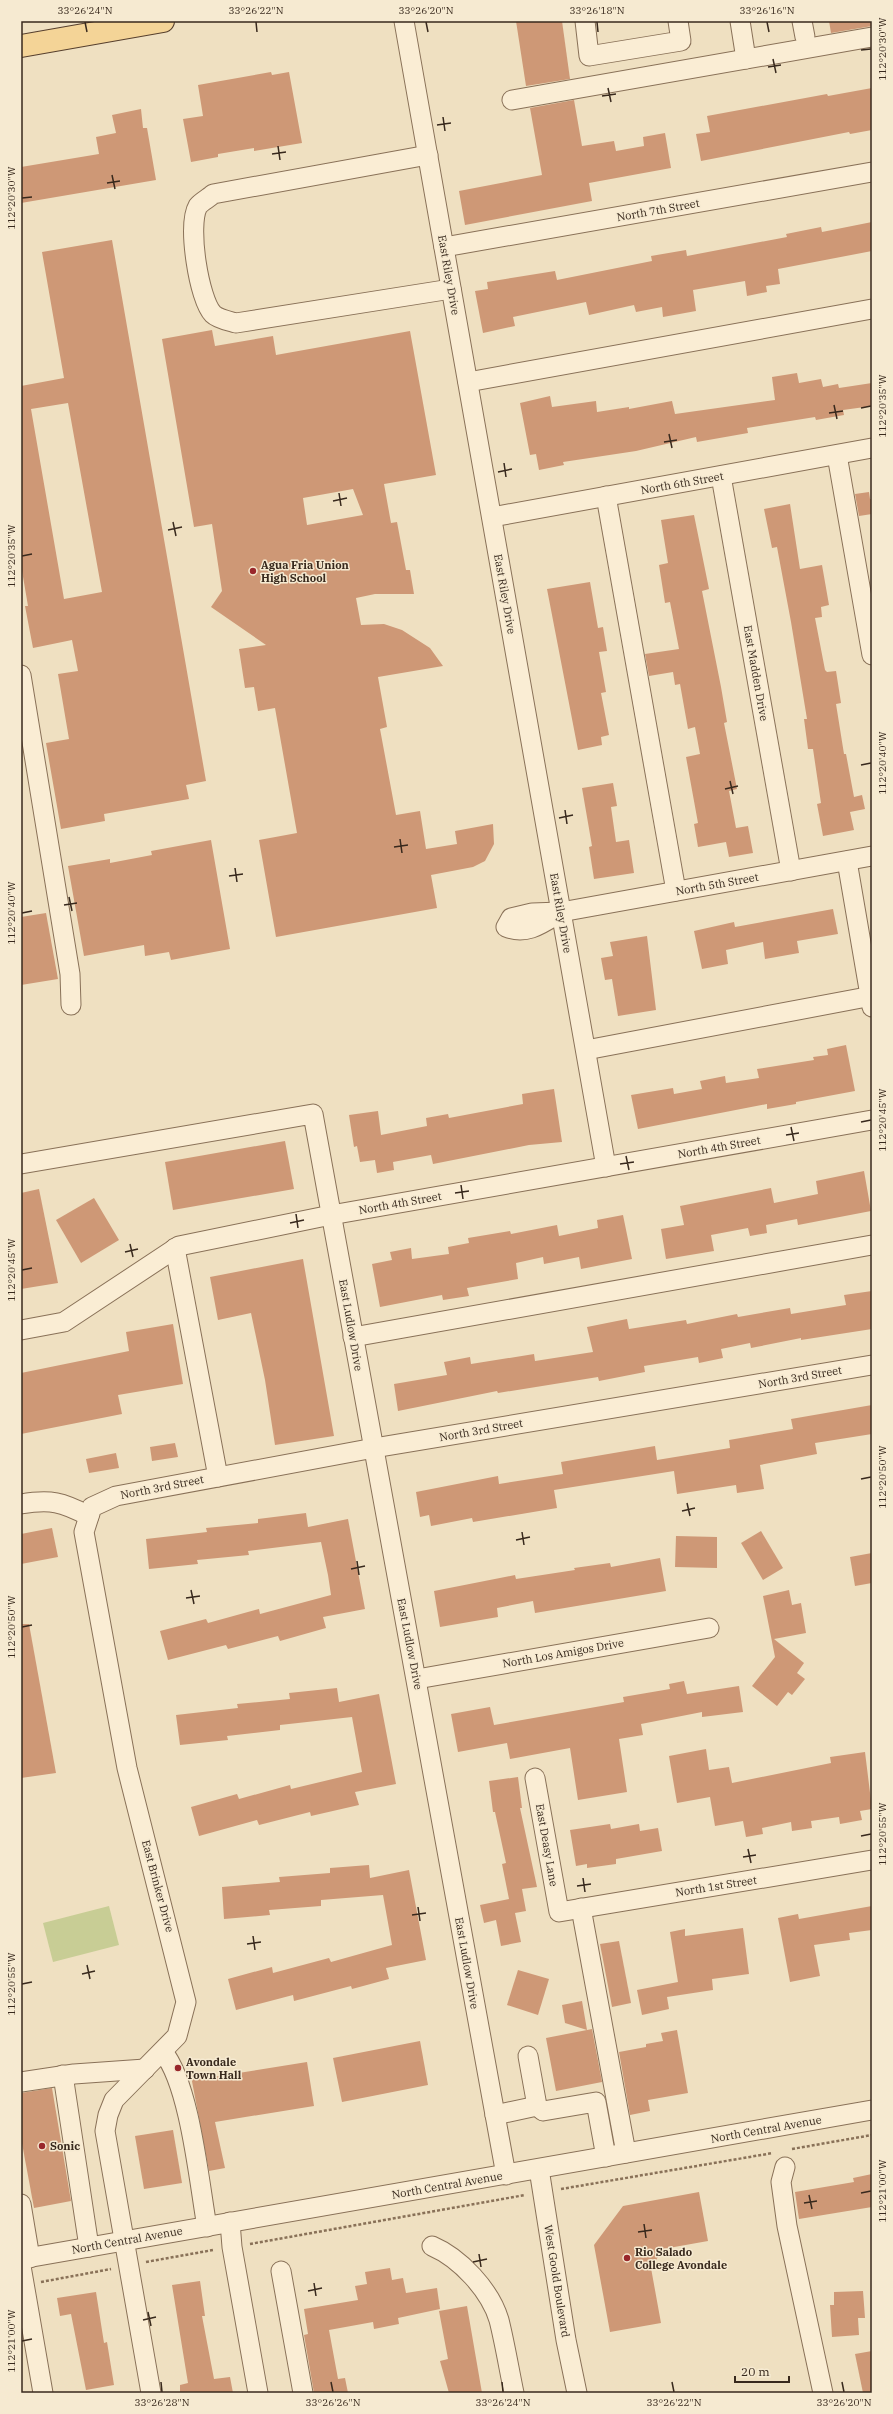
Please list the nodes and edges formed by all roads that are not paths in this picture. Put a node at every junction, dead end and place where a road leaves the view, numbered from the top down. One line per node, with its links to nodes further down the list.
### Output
1 (163, 21): 6 (main road)
2 (404, 21): 13 (street, East Riley Drive)
3 (584, 21): 9 (street)
4 (678, 21): 9 (street)
5 (740, 21): 10 (street)
6 (92, 27): 8 (main road)
7 (872, 37): 10 (street)
8 (21, 46)
9 (589, 56): 11 (street)
10 (746, 59): 11 (street)
11 (594, 86): 12 (street)
12 (512, 100)
13 (428, 155): 15 (street, East Riley Drive); 16 (street)
14 (872, 172): 15 (street, North 7th Street)
15 (444, 247): 16 (street, East Riley Drive)
16 (452, 289): 18 (street, East Riley Drive)
17 (872, 309): 18 (street)
18 (468, 382): 23 (street, East Riley Drive)
19 (872, 448): 20 (street, North 6th Street)
20 (837, 455): 21 (street, North 6th Street); 24 (street)
21 (721, 476): 22 (street, North 6th Street); 28 (street, East Madden Drive)
22 (606, 496): 23 (street, North 6th Street); 29 (street)
23 (492, 517): 30 (street, East Riley Drive)
24 (872, 655)
25 (21, 675): 32 (street)
26 (872, 856): 27 (street, North 5th Street)
27 (847, 861): 28 (street, North 5th Street); 31 (street)
28 (791, 871): 29 (street, North 5th Street)
29 (676, 891): 30 (street, North 5th Street)
30 (561, 912): 33 (street, East Riley Drive)
31 (871, 1000): 33 (street)
32 (71, 1005)
33 (586, 1050): 36 (street, East Riley Drive)
34 (872, 1120): 36 (street, North 4th Street)
35 (21, 1164): 37 (street, East Ludlow Drive)
36 (606, 1167): 37 (street, North 4th Street)
37 (331, 1215): 39 (street, North 4th Street); 41 (street, East Ludlow Drive)
38 (872, 1245): 41 (street)
39 (175, 1248): 40 (street, North 4th Street); 44 (street)
40 (21, 1330)
41 (354, 1337): 43 (street, East Ludlow Drive)
42 (872, 1365): 43 (street, North 3rd Street)
43 (374, 1448): 44 (street, North 3rd Street); 48 (street, East Ludlow Drive)
44 (218, 1477): 46 (street, North 3rd Street)
45 (21, 1504): 46 (street)
46 (91, 1511): 53 (street, East Brinker Drive)
47 (709, 1628): 48 (street, North Los Amigos Drive)
48 (417, 1679): 60 (street, East Ludlow Drive)
49 (535, 1778): 52 (street, East Deasy Lane)
50 (872, 1860): 51 (street, North 1st Street)
51 (580, 1908): 52 (street, North 1st Street); 61 (street)
52 (559, 1912)
53 (163, 2052): 55 (street, East Brinker Drive); 68 (street)
54 (528, 2056): 58 (street)
55 (145, 2069): 56 (street); 69 (street, East Brinker Drive)
56 (62, 2075): 57 (street); 71 (street)
57 (21, 2082)
58 (537, 2106): 60 (street); 63 (street)
59 (872, 2110): 61 (street, North Central Avenue)
60 (495, 2115): 65 (street, East Ludlow Drive)
61 (626, 2153): 63 (street, North Central Avenue)
62 (783, 2156): 80 (street)
63 (606, 2157): 64 (street, North Central Avenue)
64 (539, 2168): 65 (street, North Central Avenue); 79 (street, West Goold Boulevard)
65 (506, 2175): 67 (street, North Central Avenue)
66 (21, 2204): 72 (street)
67 (230, 2222): 68 (street, North Central Avenue); 76 (street)
68 (207, 2226): 69 (street, North Central Avenue)
69 (124, 2241): 71 (street, North Central Avenue); 75 (street, East Brinker Drive)
70 (432, 2246): 78 (street)
71 (89, 2247): 72 (street, North Central Avenue)
72 (24, 2261): 74 (street)
73 (281, 2271): 77 (street)
74 (43, 2393)
75 (151, 2393)
76 (258, 2393)
77 (303, 2393)
78 (514, 2393)
79 (577, 2393)
80 (823, 2393)

